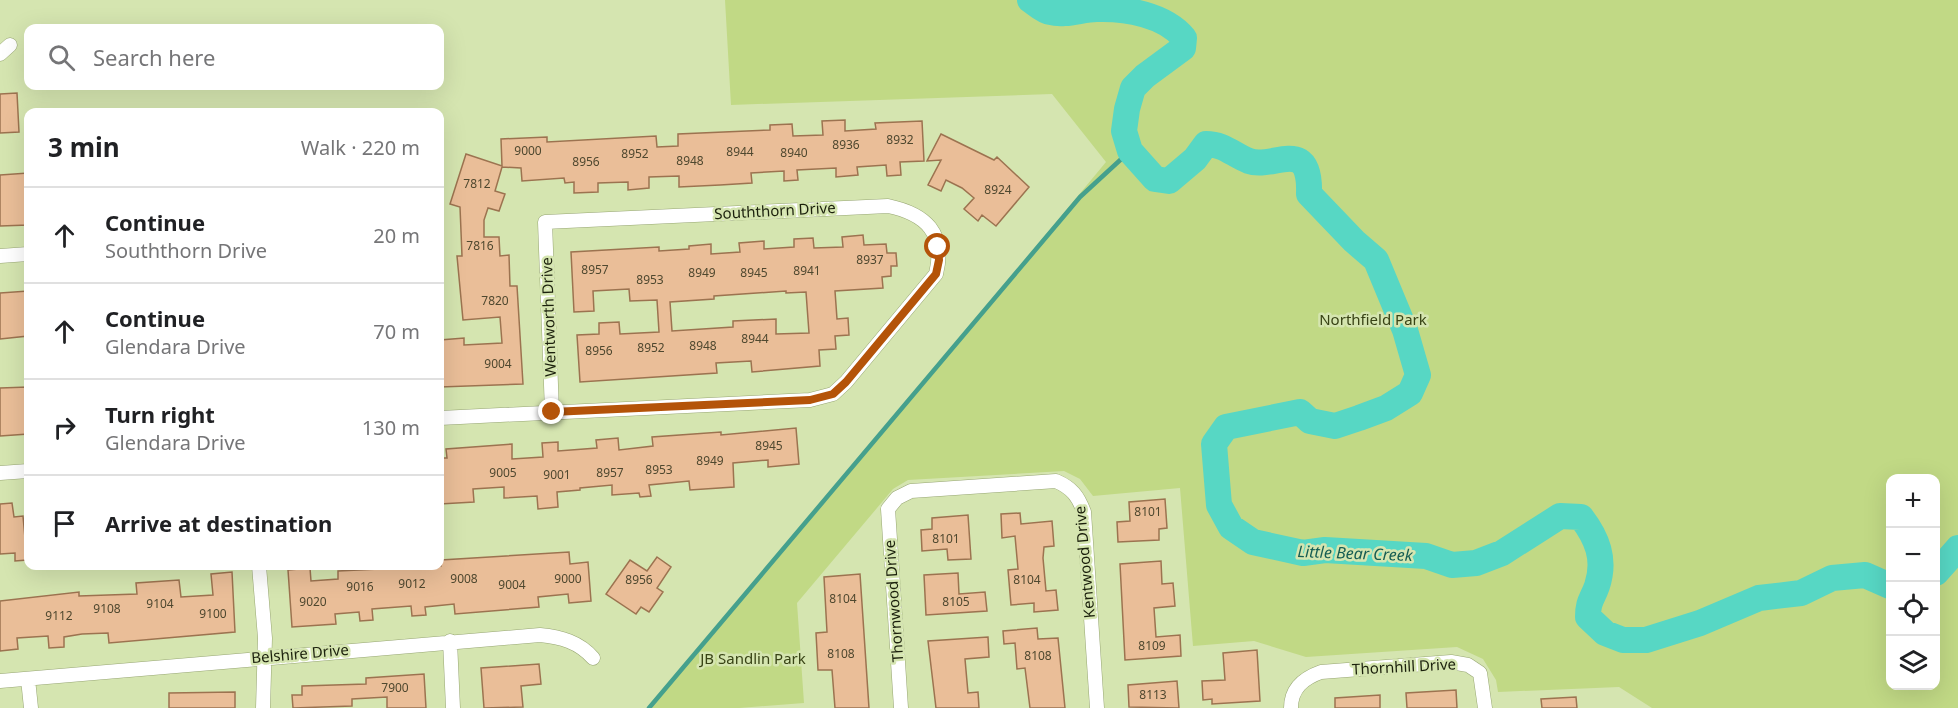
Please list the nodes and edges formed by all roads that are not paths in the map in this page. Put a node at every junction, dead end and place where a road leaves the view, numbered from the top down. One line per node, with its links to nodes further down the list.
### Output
1 (545, 222): 4 (street, Wentworth Drive); 4 (street, Souththorn Drive)
2 (24, 254): 3 (street)
3 (0, 256)
4 (552, 412): 5 (street, Souththorn Drive)
5 (444, 418)
6 (24, 471): 7 (street)
7 (0, 473)
8 (897, 498): 18 (street, Thornwood Drive); 19 (street, Kentwood Drive)
9 (259, 570): 11 (street)
10 (450, 641): 11 (street, Belshire Drive); 12 (street, Belshire Drive); 17 (street)
11 (265, 657): 13 (street, Belshire Drive); 16 (street)
12 (593, 658)
13 (28, 679): 14 (street, Belshire Drive); 15 (street)
14 (0, 681)
15 (31, 708)
16 (263, 708)
17 (453, 708)
18 (901, 708)
19 (1097, 708)
20 (1291, 708): 21 (street, Thornhill Drive)
21 (1485, 708)

